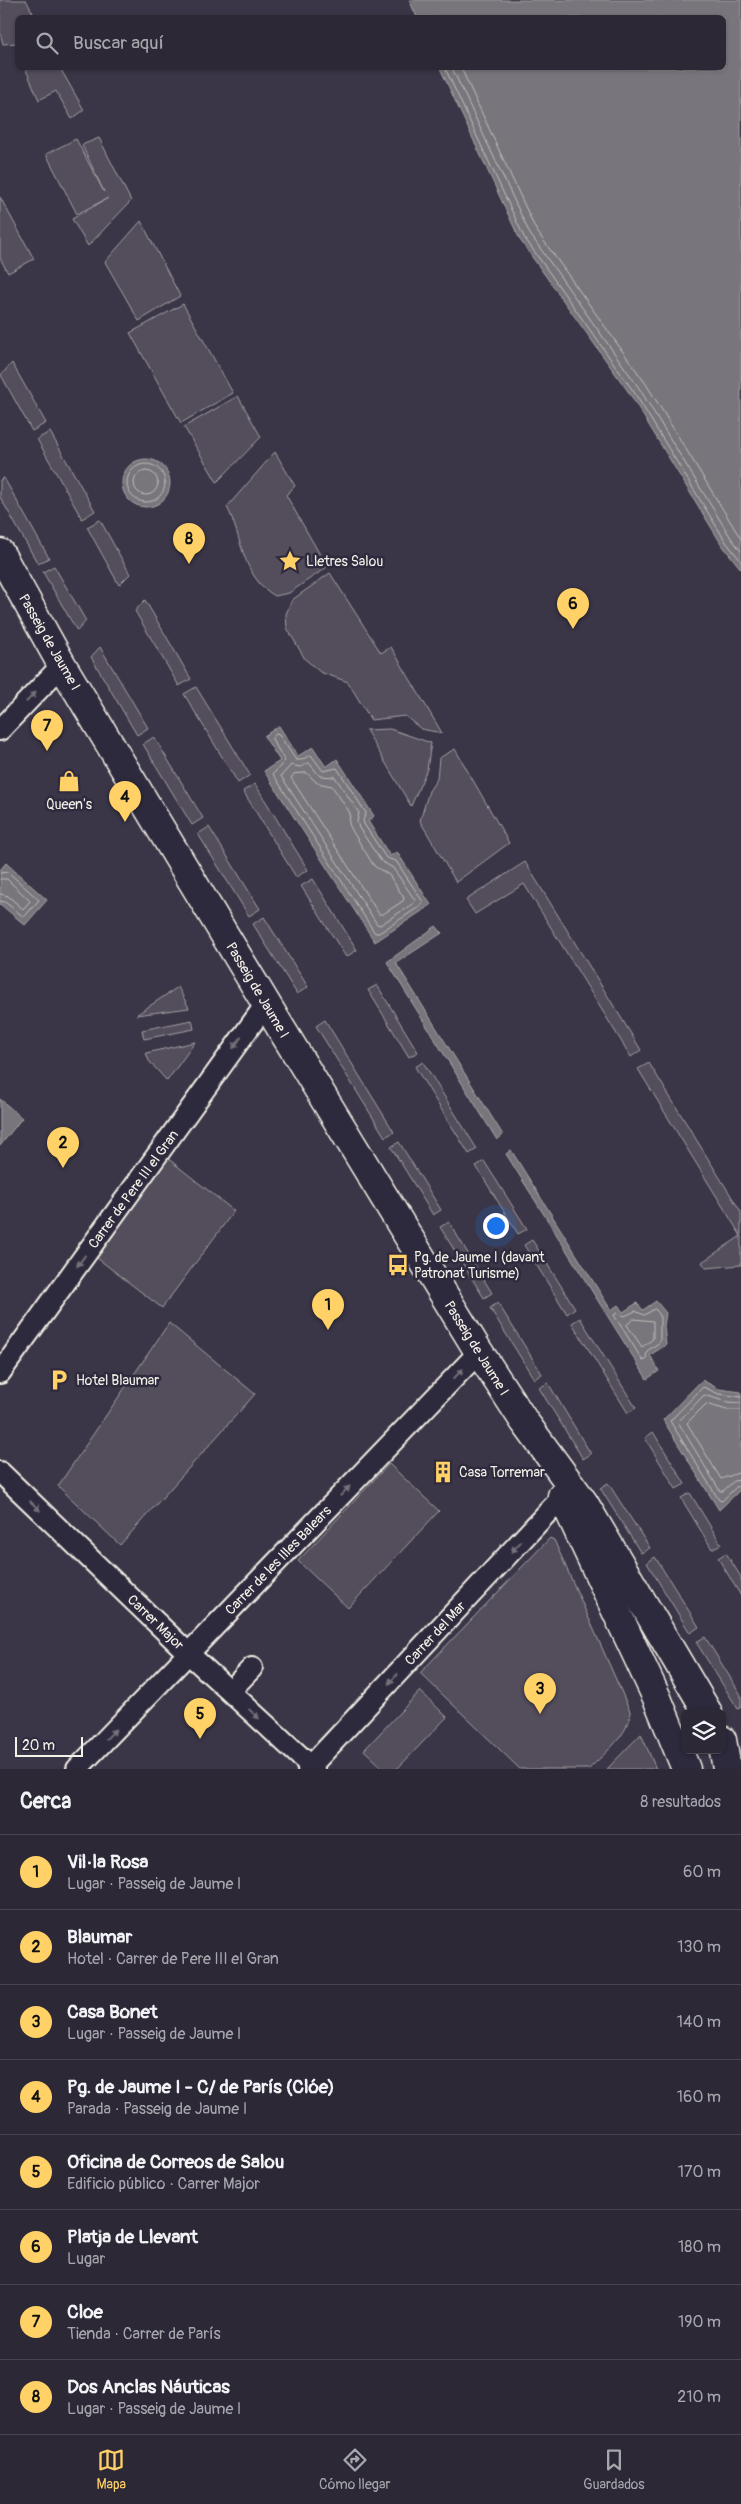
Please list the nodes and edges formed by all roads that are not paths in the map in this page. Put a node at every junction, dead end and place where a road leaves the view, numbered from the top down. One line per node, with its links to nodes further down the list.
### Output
1 (0, 553): 2 (street, Passeig de Jaume I)
2 (62, 664): 3 (street, one-way to 2); 4 (street, Passeig de Jaume I)
3 (0, 730)
4 (266, 1004): 5 (street, Passeig de Jaume I); 6 (street, Carrer de Pere III el Gran, one-way to 6)
5 (479, 1352): 7 (street, Passeig de Jaume I); 10 (street, Carrer de les Illes Balears, one-way to 5)
6 (0, 1373)
7 (524, 1422): 9 (street, Passeig de Jaume I); 13 (street, Passeig de Jaume I)
8 (0, 1472): 10 (street, Carrer Major, one-way to 10)
9 (562, 1507): 13 (street, Passeig de Jaume I); 15 (street, Carrer del Mar, one-way to 15); 17 (street); 18 (street, Passeig de Jaume I)
10 (188, 1653): 12 (street, Carrer Major); 16 (street, Carrer de les Illes Balears, one-way to 10)
11 (252, 1668): 12 (street)
12 (230, 1692): 15 (street, Carrer Major, one-way to 15)
13 (706, 1708)
14 (724, 1754): 19 (street)
15 (311, 1768)
16 (77, 1769)
17 (674, 1769)
18 (686, 1769)
19 (727, 1769)

